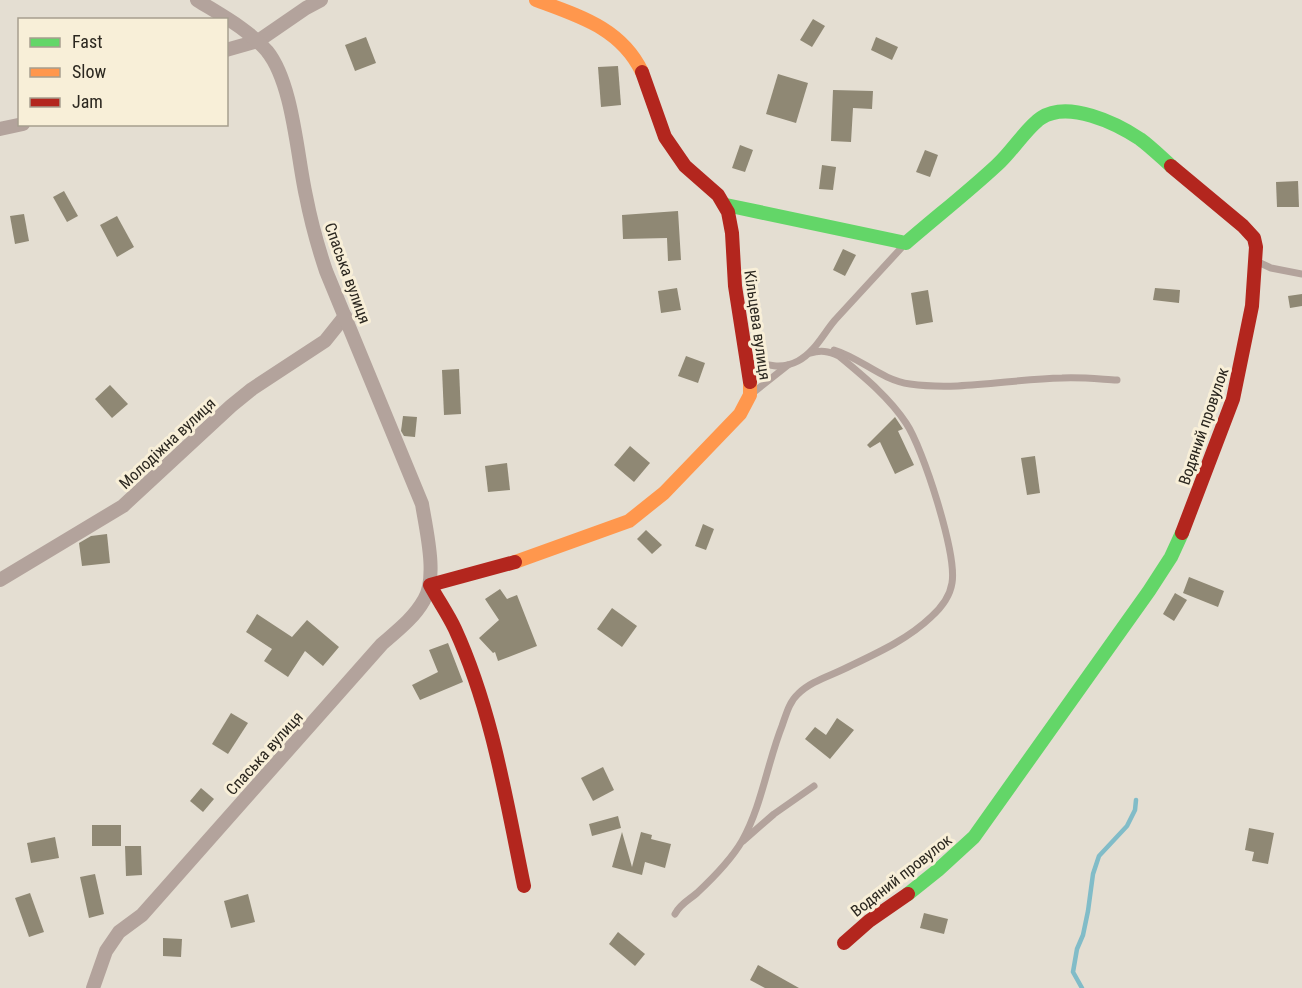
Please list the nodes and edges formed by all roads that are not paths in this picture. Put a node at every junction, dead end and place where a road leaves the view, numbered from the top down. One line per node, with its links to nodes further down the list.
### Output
1 (196, 0): 4 (street, Спаська вулиця)
2 (321, 0): 6 (street)
3 (536, 0): 10 (street)
4 (225, 18)
5 (228, 20): 6 (street, Спаська вулиця)
6 (258, 41): 7 (street); 14 (street, Спаська вулиця)
7 (228, 49)
8 (18, 125): 9 (street)
9 (0, 129)
10 (726, 205): 11 (street); 17 (street, Кільцева вулиця)
11 (906, 243): 12 (street, Водяний провулок); 16 (lane)
12 (1256, 261): 13 (lane); 27 (street, Водяний провулок)
13 (1302, 274)
14 (345, 316): 21 (street, Молодіжна вулиця); 22 (street, Спаська вулиця)
15 (820, 350): 16 (lane); 19 (lane); 24 (lane)
16 (810, 353): 18 (lane)
17 (746, 355): 18 (lane); 20 (street, Кільцева вулиця)
18 (788, 365): 20 (lane)
19 (1117, 380)
20 (750, 395): 22 (street, Кільцева вулиця)
21 (0, 580)
22 (430, 585): 25 (street, Спаська вулиця); 28 (street, Спаська вулиця)
23 (813, 786): 24 (lane)
24 (741, 843): 26 (lane)
25 (524, 886)
26 (675, 914)
27 (844, 943)
28 (93, 988)

